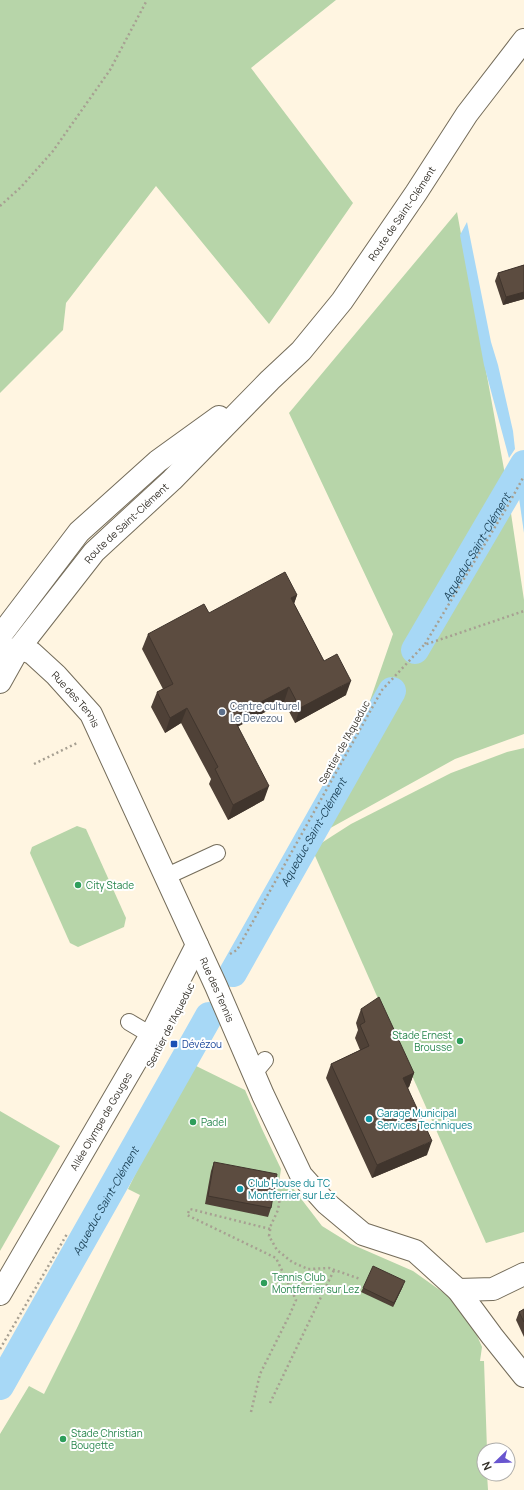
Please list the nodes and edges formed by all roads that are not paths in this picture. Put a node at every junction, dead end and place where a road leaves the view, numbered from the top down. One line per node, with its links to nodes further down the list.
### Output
1 (524, 40): 2 (street, Route de Saint-Clément)
2 (270, 380): 3 (street, Route de Saint-Clément); 4 (street, Route de Saint-Clément)
3 (0, 636)
4 (10, 651): 5 (street, Route de Saint-Clément); 7 (street, Rue des Tennis)
5 (0, 682)
6 (217, 853): 7 (lane)
7 (165, 877): 8 (street, Rue des Tennis)
8 (196, 944): 10 (street, Allée Olympe de Gouges); 12 (street, Rue des Tennis)
9 (130, 1022): 10 (lane)
10 (151, 1035): 13 (street, Allée Olympe de Gouges)
11 (524, 1274): 12 (street)
12 (458, 1290): 14 (street, Rue des Tennis)
13 (0, 1294)
14 (524, 1376)

